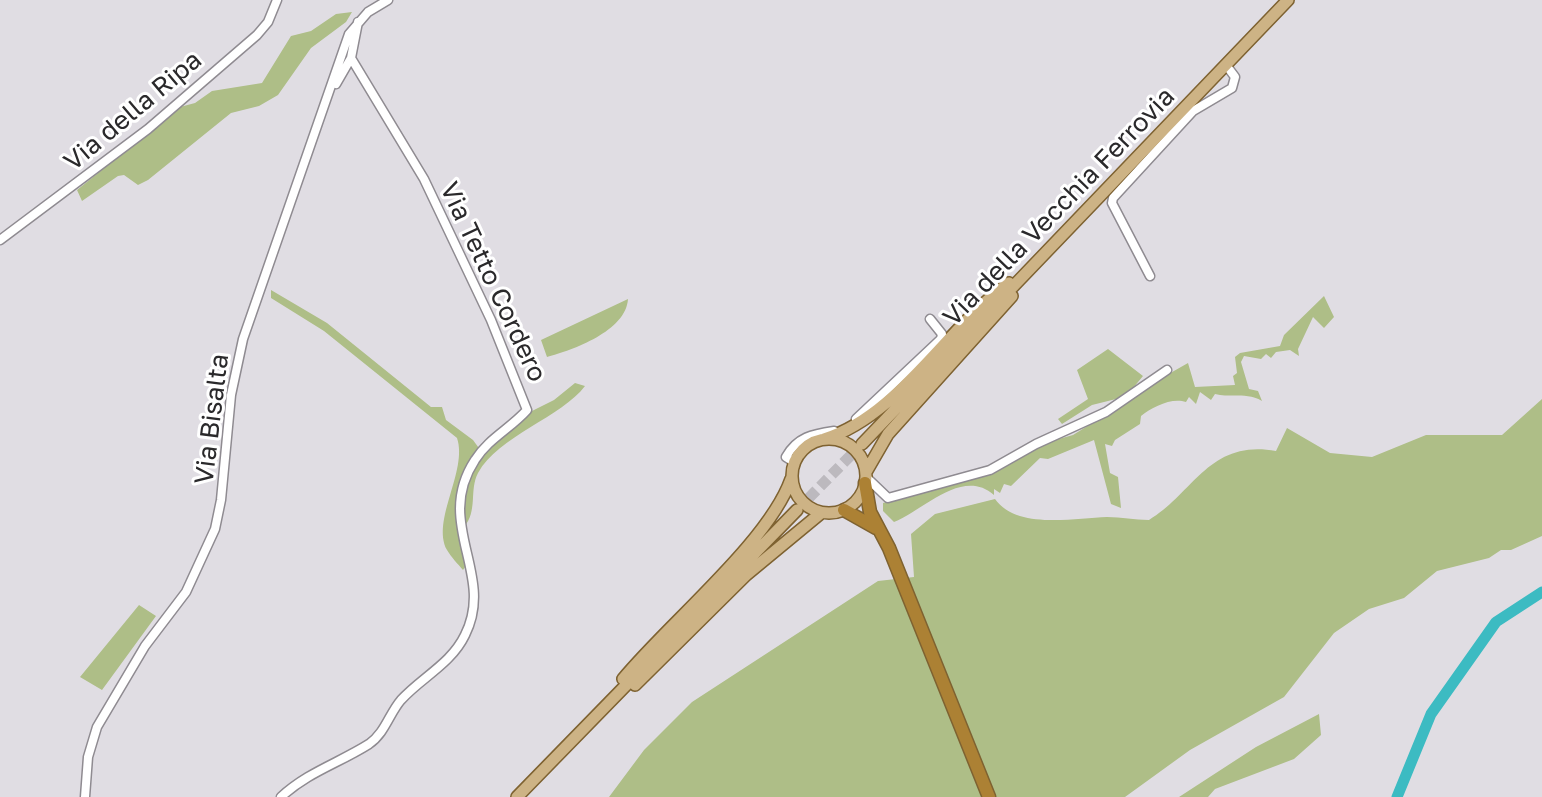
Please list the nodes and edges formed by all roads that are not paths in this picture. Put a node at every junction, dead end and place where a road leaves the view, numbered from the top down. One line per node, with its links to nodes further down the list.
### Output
1 (277, 0): 10 (street, Via della Ripa)
2 (370, 0): 5 (street)
3 (388, 0): 5 (street, Via Bisalta)
4 (1288, 0): 8 (main road, Via della Vecchia Ferrovia)
5 (368, 12): 6 (street, Via Bisalta)
6 (358, 22): 7 (street); 9 (street, Via Bisalta)
7 (351, 58): 9 (street); 26 (street, Via Tetto Cordero)
8 (1226, 65): 11 (main road, Via della Vecchia Ferrovia); 12 (street)
9 (331, 90): 25 (street, Via Bisalta)
10 (0, 240)
11 (1033, 266): 15 (main road); 16 (main road, Via della Vecchia Ferrovia); 18 (main road)
12 (1150, 276)
13 (930, 319): 17 (street)
14 (1167, 370): 18 (street)
15 (824, 439): 17 (main road); 18 (main road)
16 (862, 444)
17 (794, 462): 19 (main road)
18 (866, 477): 21 (main road); 23 (highway)
19 (791, 479): 22 (main road); 24 (main road)
20 (797, 510): 24 (main road)
21 (844, 510): 22 (main road); 23 (highway)
22 (821, 513): 24 (main road)
23 (883, 534): 28 (highway)
24 (563, 749): 27 (main road)
25 (85, 797)
26 (281, 797)
27 (517, 797)
28 (989, 797)

